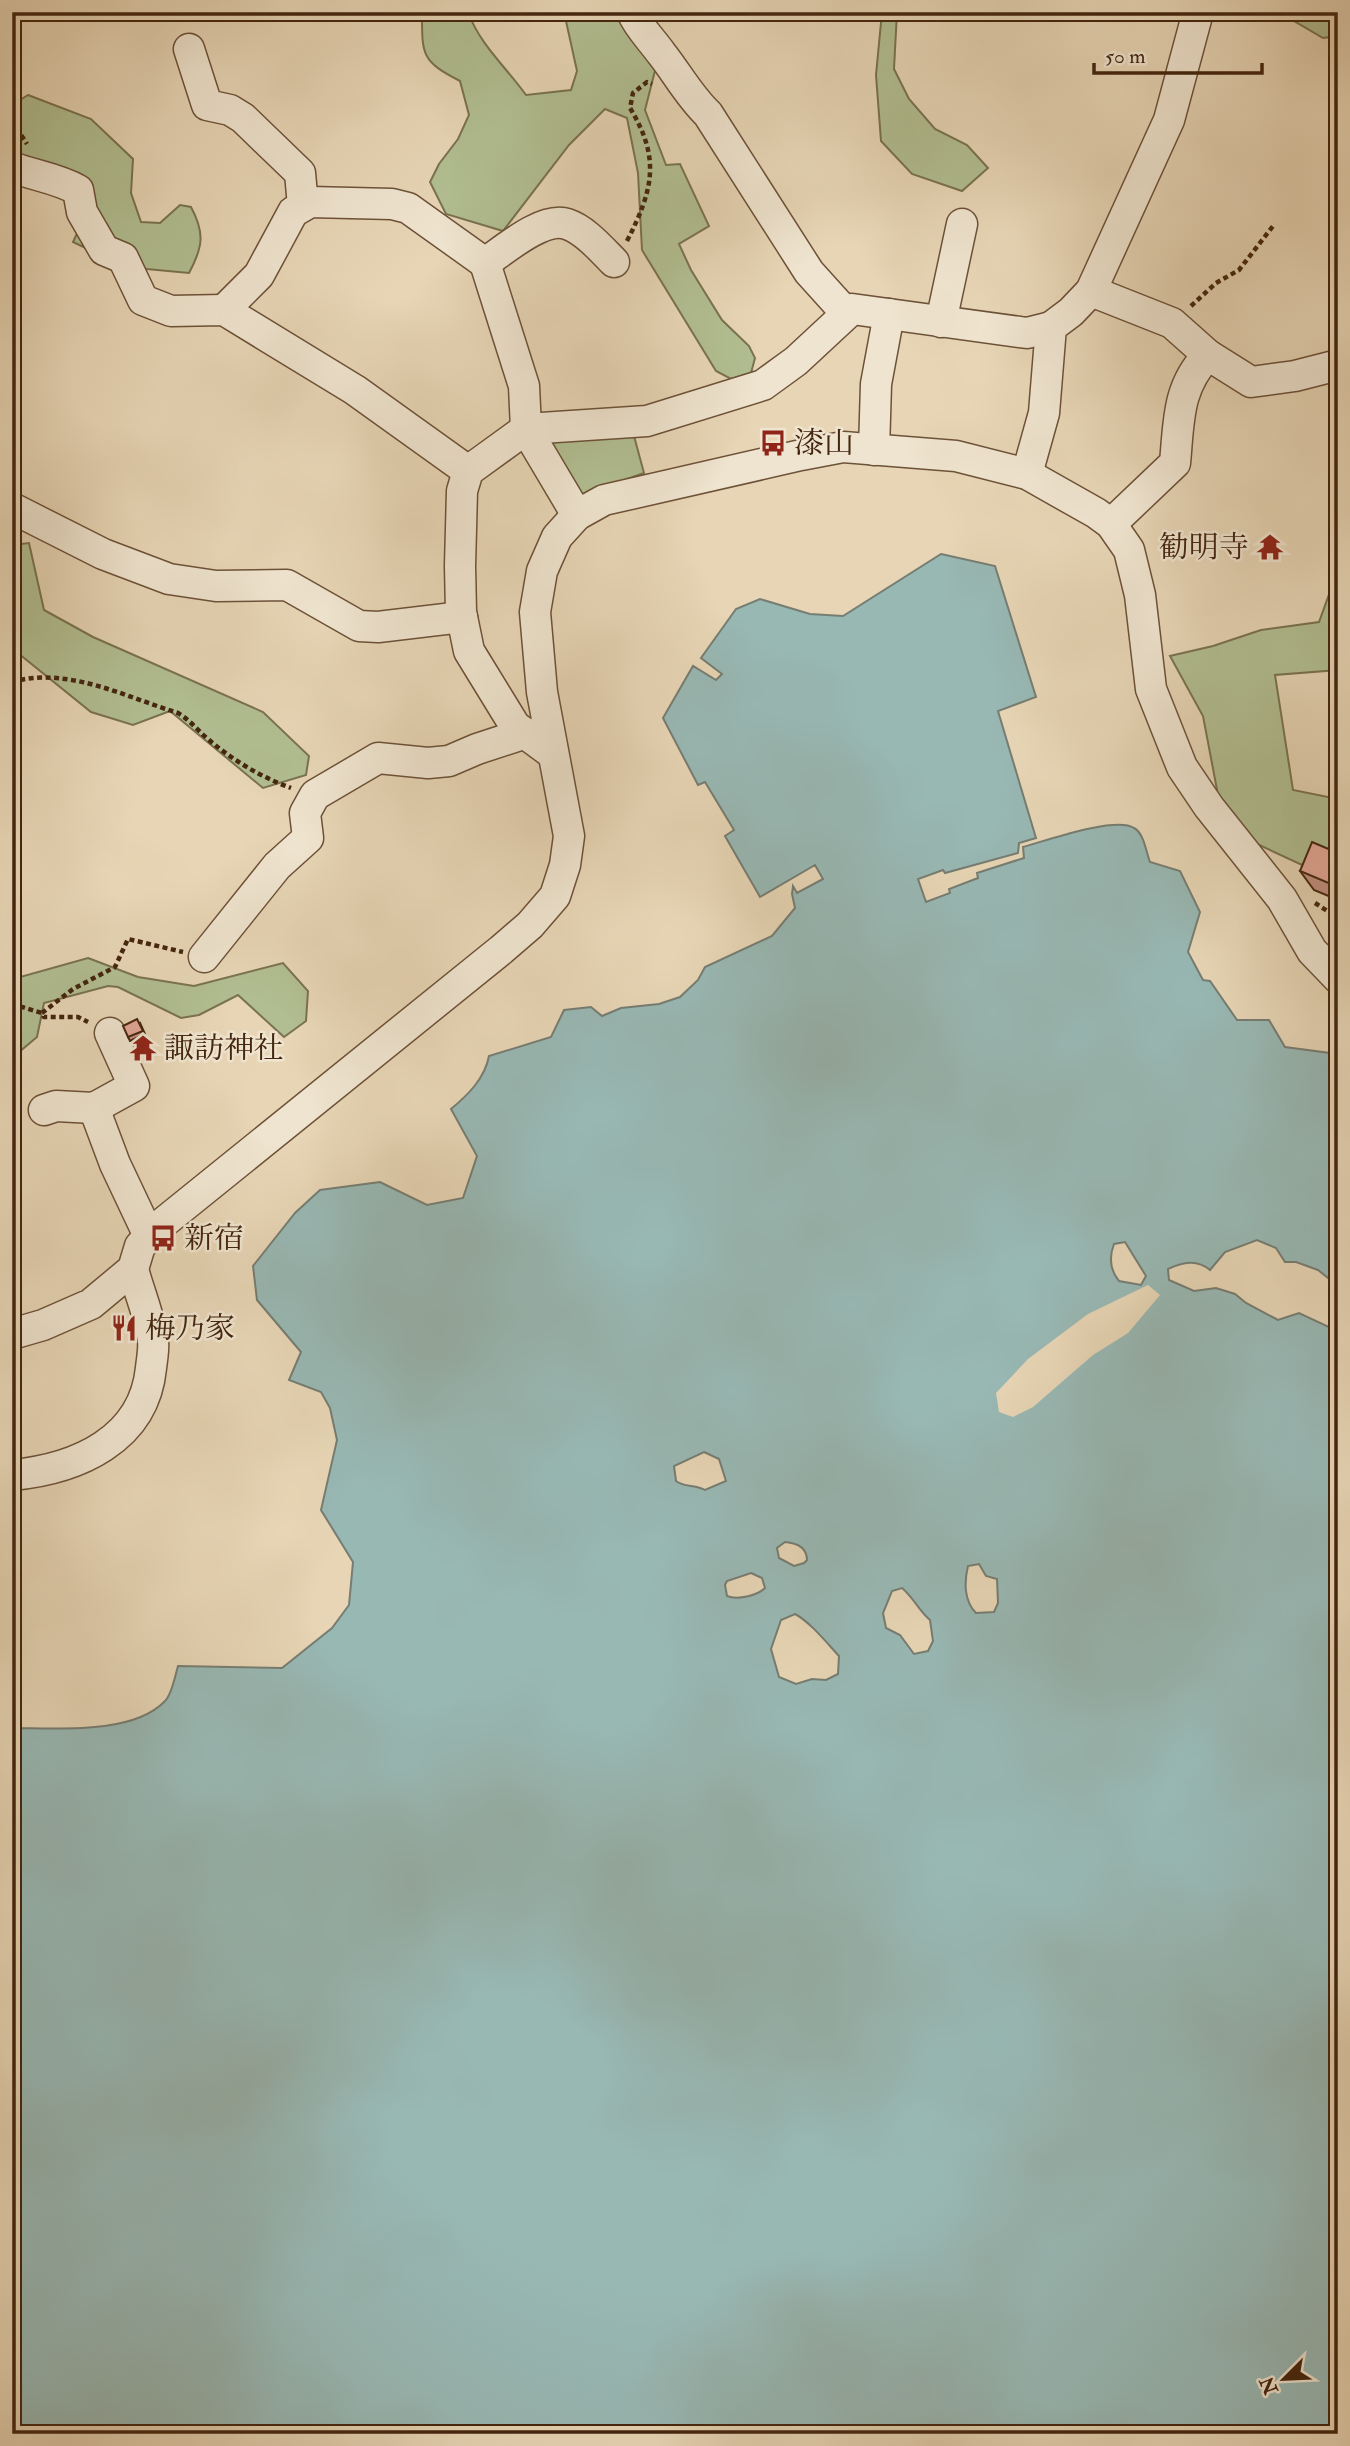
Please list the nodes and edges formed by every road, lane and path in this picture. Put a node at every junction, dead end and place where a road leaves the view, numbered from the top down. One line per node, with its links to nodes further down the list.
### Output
1 (632, 12): 13 (street)
2 (1196, 13): 11 (street)
3 (189, 49): 6 (street)
4 (656, 86): 9 (path)
5 (12, 167): 12 (street)
6 (303, 206): 10 (street); 12 (street)
7 (962, 224): 15 (street)
8 (1273, 226): 16 (path)
9 (614, 261): 10 (street)
10 (485, 262): 20 (street)
11 (1091, 291): 16 (street); 17 (street)
12 (224, 310): 22 (street)
13 (846, 313): 14 (street); 20 (street)
14 (889, 314): 15 (street); 21 (street)
15 (941, 322): 17 (street)
16 (1172, 323): 18 (street)
17 (1051, 327): 23 (street)
18 (1208, 355): 19 (street); 26 (street)
19 (1338, 365)
20 (526, 429): 22 (street); 25 (street)
21 (874, 450): 23 (street); 25 (street)
22 (468, 471): 27 (street)
23 (1027, 474): 26 (street)
24 (12, 508): 27 (street)
25 (577, 515): 30 (street)
26 (1111, 524): 33 (street)
27 (462, 617): 29 (street)
28 (12, 682): 31 (path)
29 (526, 733): 30 (street); 31 (street)
30 (553, 754): 39 (street)
31 (315, 795): 32 (street)
32 (204, 957): 35 (path)
33 (1338, 978)
34 (12, 1004): 35 (path)
35 (41, 1013): 36 (path)
36 (110, 1033): 37 (street)
37 (94, 1108): 38 (street); 39 (street)
38 (44, 1110)
39 (149, 1236): 40 (street)
40 (133, 1269): 41 (street); 42 (street)
41 (12, 1334)
42 (12, 1475)

